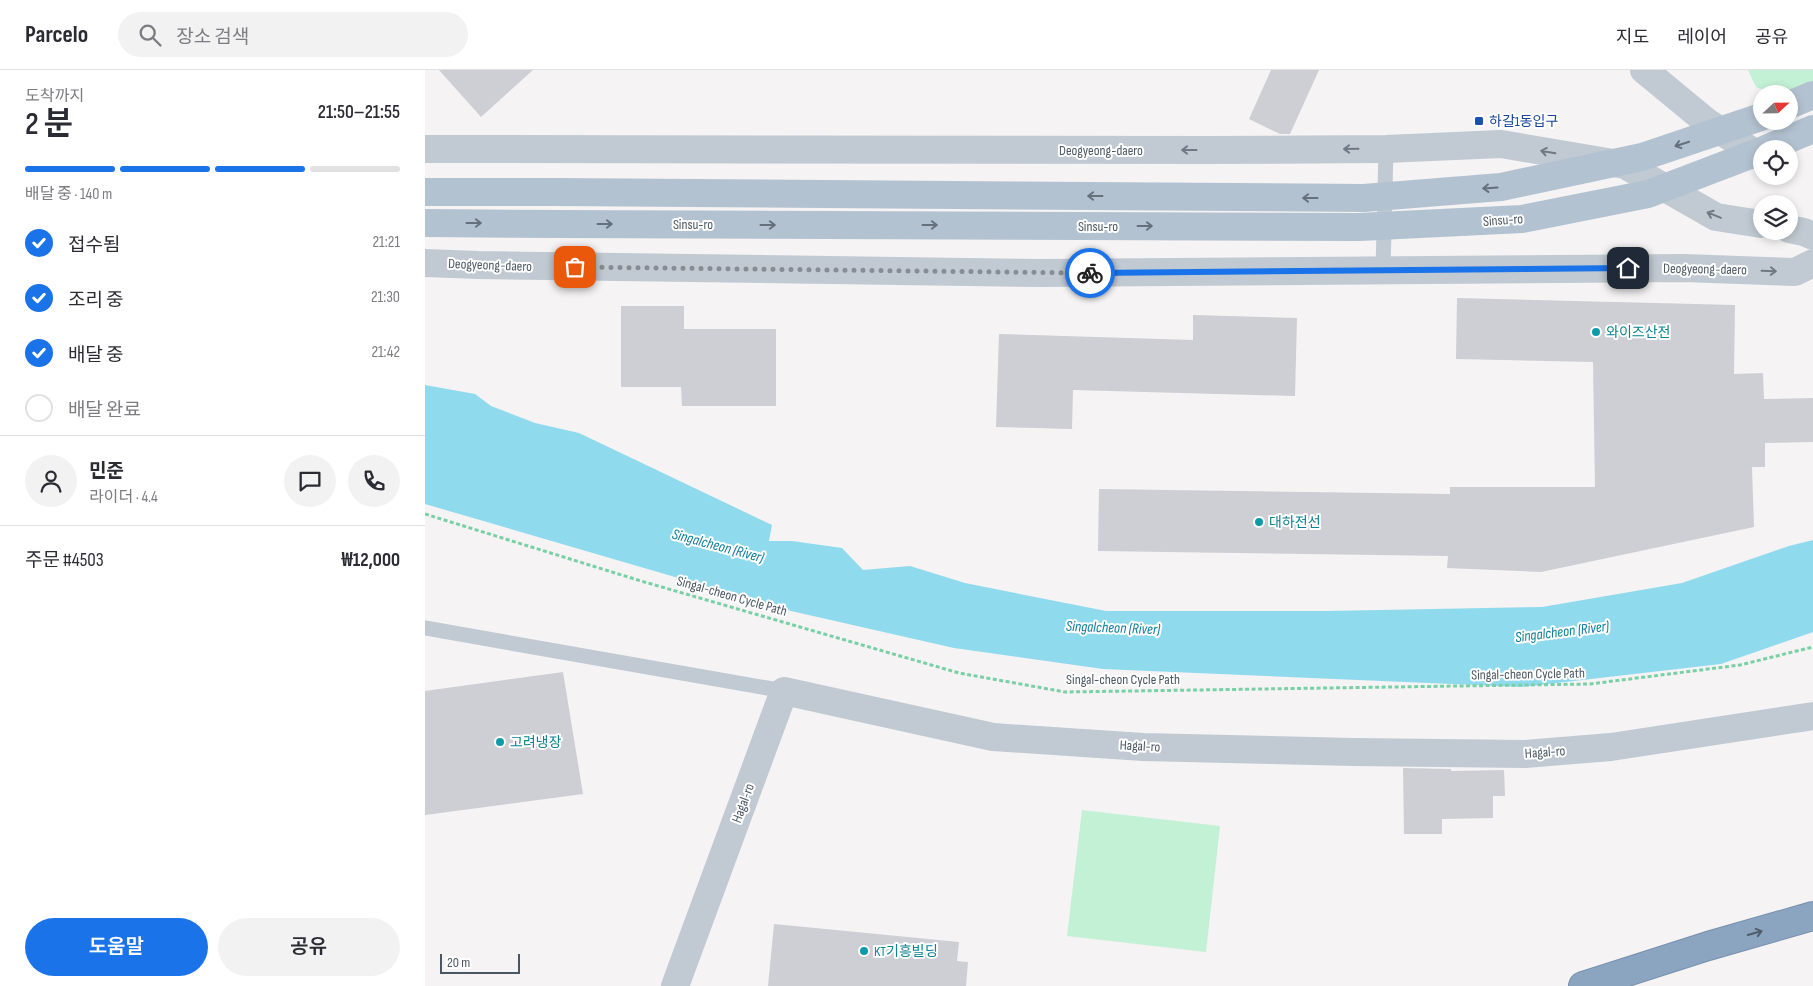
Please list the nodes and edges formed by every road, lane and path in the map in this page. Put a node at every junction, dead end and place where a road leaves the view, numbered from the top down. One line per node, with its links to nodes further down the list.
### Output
1 (1644, 70): 9 (street)
2 (1813, 95): 3 (main road)
3 (1798, 101)
4 (1753, 120): 11 (main road, one-way to 11, bridge)
5 (1813, 129): 6 (main road)
6 (1787, 140)
7 (425, 148): 8 (street, Deogyeong-daero, one-way to 7)
8 (1386, 149): 13 (street, Deogyeong-daero, one-way to 8); 18 (lane)
9 (1753, 152)
10 (1753, 154): 12 (main road, Sinsu-ro, one-way to 10, bridge)
11 (425, 192)
12 (425, 223)
13 (1753, 223)
14 (1798, 231): 15 (street)
15 (1813, 236)
16 (425, 263): 18 (street, Deogyeong-daero)
17 (1813, 263): 18 (street, Deogyeong-daero, one-way to 17)
18 (1383, 270)
19 (425, 514): 21 (path, Singal-cheon Cycle Path)
20 (425, 628): 22 (lane)
21 (1813, 647)
22 (784, 691): 23 (street, Hagal-ro); 26 (street, Hagal-ro)
23 (1813, 716)
24 (1813, 916): 25 (highway, one-way to 24)
25 (1708, 946): 27 (highway); 28 (highway)
26 (675, 986)
27 (1583, 986)
28 (1610, 986)

